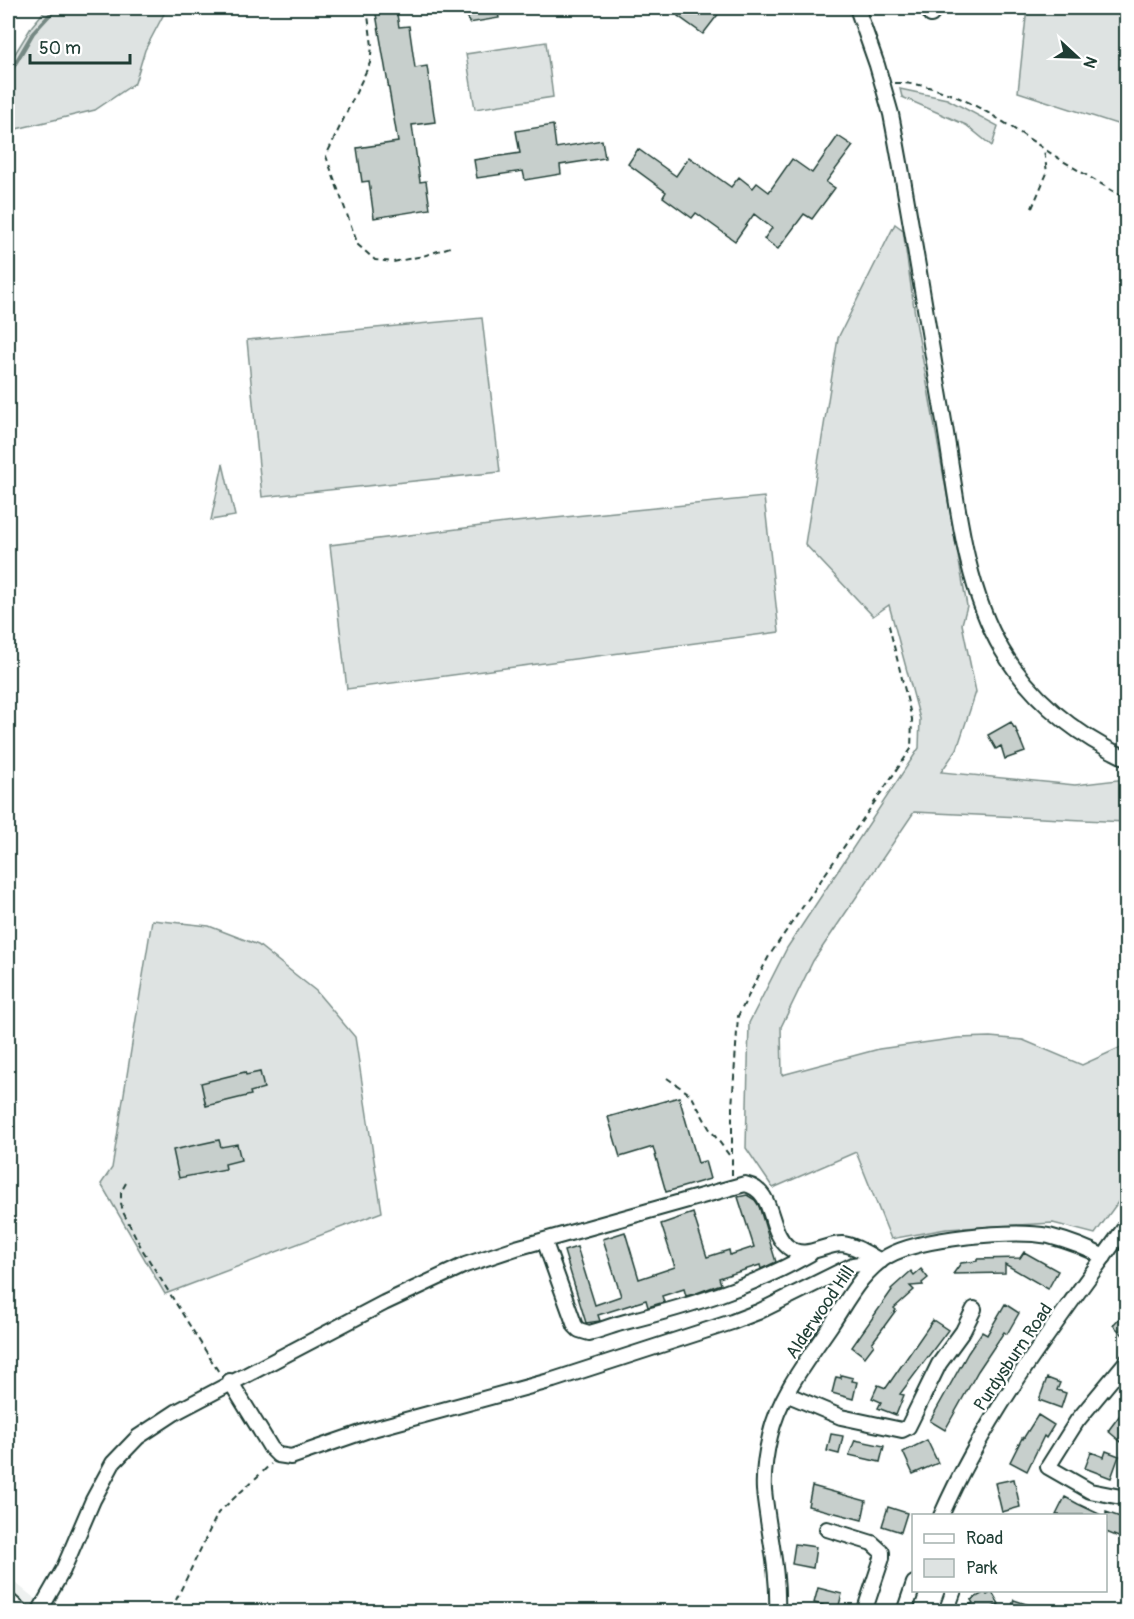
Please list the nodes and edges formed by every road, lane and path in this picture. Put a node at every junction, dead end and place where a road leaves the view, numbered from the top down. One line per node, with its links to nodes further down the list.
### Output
1 (366, 8): 7 (path)
2 (857, 8): 3 (street)
3 (883, 83): 4 (path); 9 (street)
4 (1044, 149): 5 (path); 6 (path)
5 (1126, 199)
6 (1032, 208)
7 (450, 247)
8 (888, 622): 11 (path)
9 (1126, 758)
10 (667, 1078): 11 (path)
11 (732, 1159): 13 (path)
12 (126, 1184): 21 (path)
13 (732, 1187): 15 (street); 16 (street)
14 (1126, 1226): 17 (street, Purdysburn Road)
15 (544, 1240): 16 (street); 21 (street)
16 (814, 1251): 18 (street)
17 (1104, 1257): 18 (street, Alderwood Hill); 25 (street, Purdysburn Road)
18 (881, 1261): 22 (street, Alderwood Hill); 23 (street)
19 (974, 1309): 22 (street)
20 (1126, 1362): 24 (street)
21 (228, 1383): 23 (street); 32 (street)
22 (786, 1394): 33 (street, Alderwood Hill)
23 (278, 1455): 30 (path)
24 (1126, 1498)
25 (941, 1514)
26 (827, 1529): 34 (street)
27 (912, 1589): 35 (street)
28 (953, 1592): 36 (street)
29 (8, 1600): 31 (street)
30 (176, 1600)
31 (22, 1611)
32 (39, 1611)
33 (777, 1611)
34 (864, 1611)
35 (904, 1611)
36 (946, 1611)

